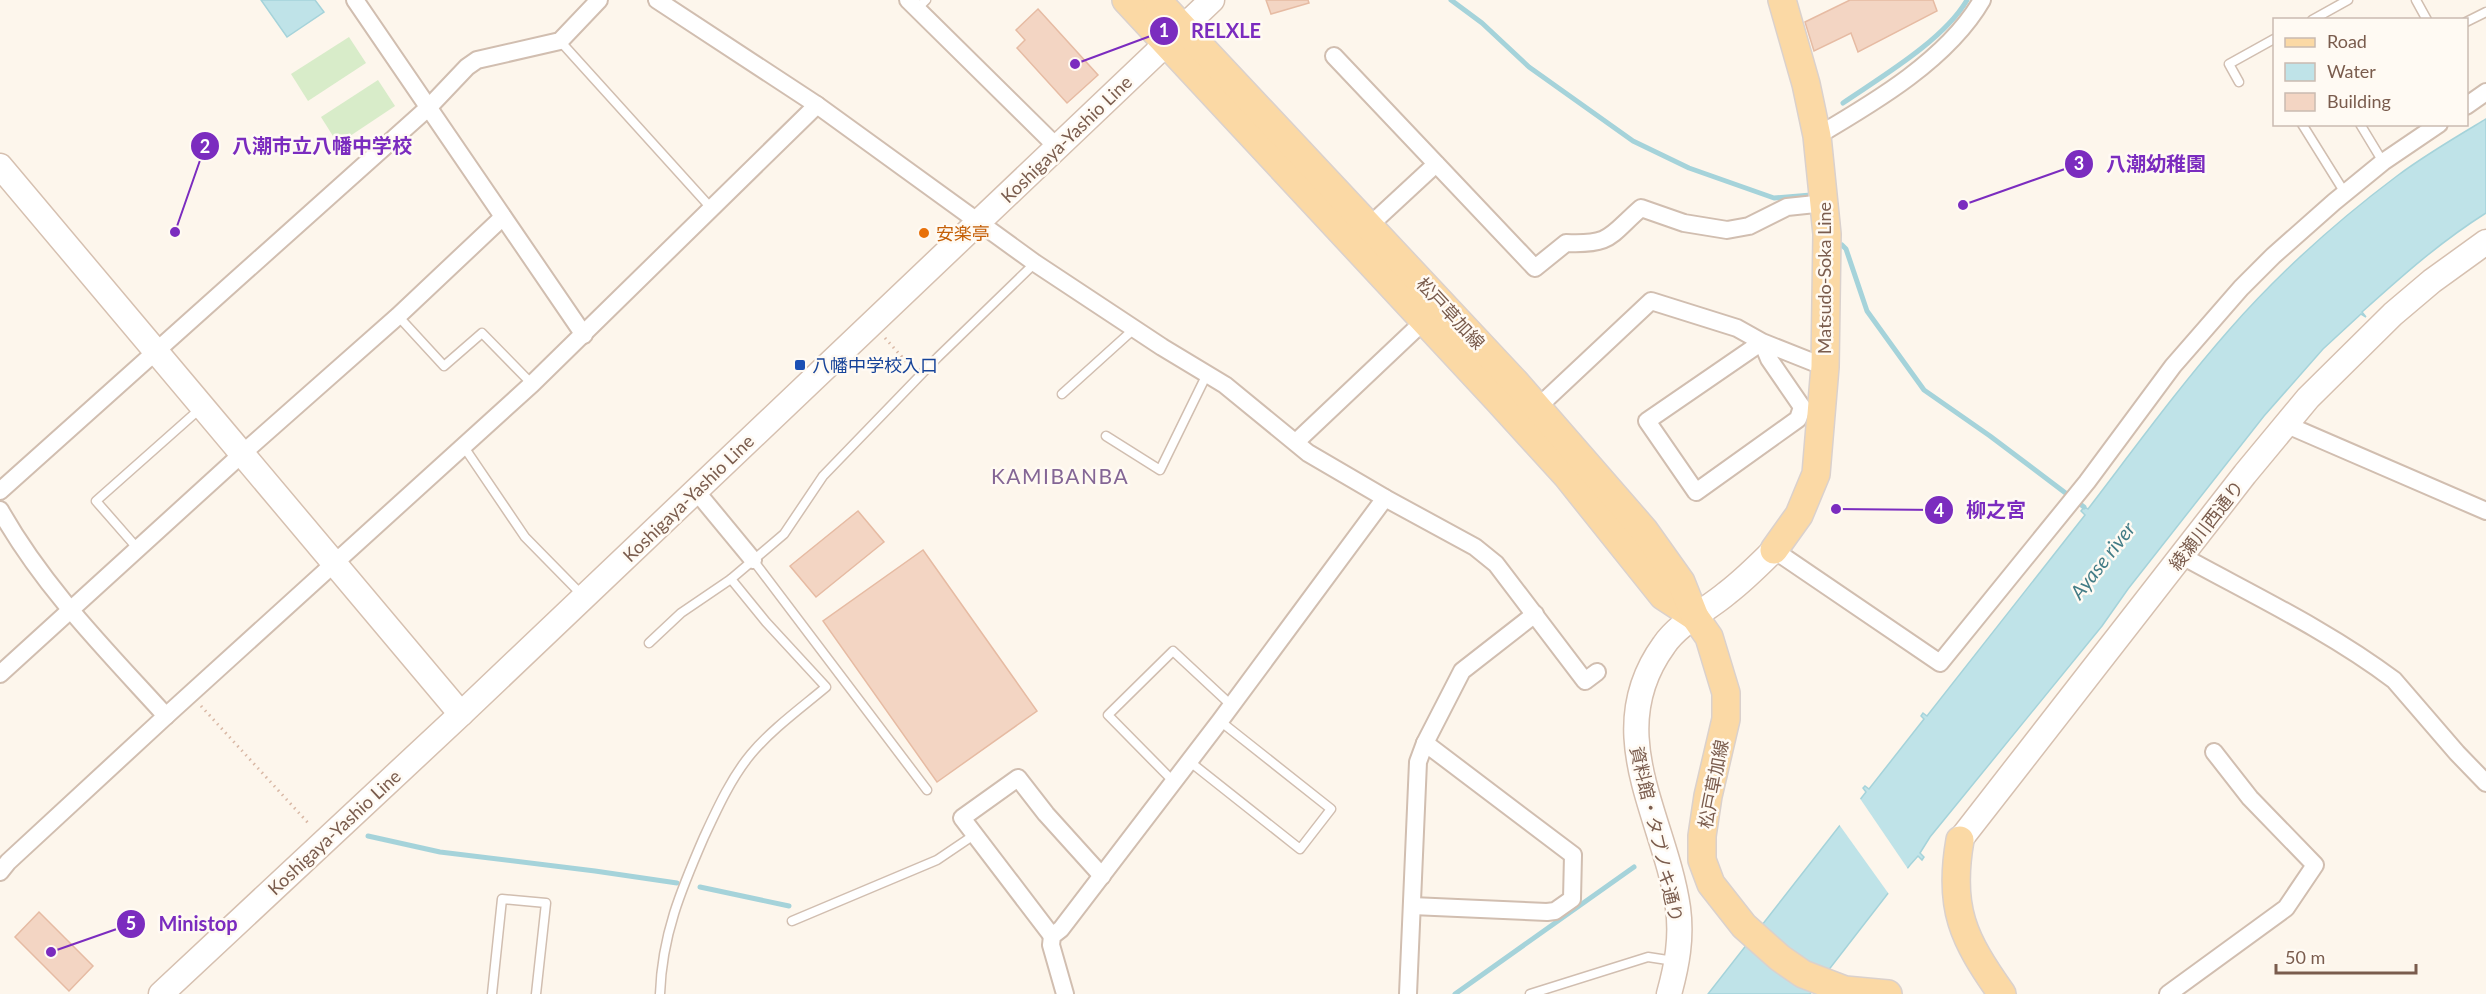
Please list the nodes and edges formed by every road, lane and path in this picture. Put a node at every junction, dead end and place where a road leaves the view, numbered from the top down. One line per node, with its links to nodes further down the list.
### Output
1 (599, 0): 18 (street)
2 (657, 0): 22 (street)
3 (1126, 0): 16 (main road)
4 (1157, 0): 16 (main road)
5 (1212, 0): 16 (street, Koshigaya-Yashio Line)
6 (1782, 0): 28 (main road, Matsudo-Soka Line)
7 (1982, 0): 28 (street)
8 (2348, 0): 13 (lane)
9 (2416, 0): 14 (lane)
10 (359, 2): 24 (street)
11 (917, 3): 29 (street)
12 (2486, 12): 15 (lane)
13 (2316, 18)
14 (2426, 18)
15 (2468, 21)
16 (1174, 35): 29 (street, Koshigaya-Yashio Line); 38 (main road, 松戸草加線); 42 (main road, 松戸草加線)
17 (2273, 40): 20 (lane)
18 (560, 41): 24 (street); 35 (lane)
19 (1334, 56): 31 (street)
20 (2239, 82)
21 (2486, 92): 23 (street)
22 (817, 105): 35 (street); 37 (street)
23 (2468, 105)
24 (429, 108): 36 (street); 47 (street)
25 (2303, 126): 33 (lane)
26 (2361, 126): 30 (lane)
27 (2436, 126): 30 (street)
28 (1817, 136): 34 (main road, Matsudo-Soka Line)
29 (1058, 148): 37 (street, Koshigaya-Yashio Line)
30 (2383, 162): 33 (street)
31 (1436, 164): 34 (street); 38 (street)
32 (0, 166): 47 (street)
33 (2346, 193): 66 (street)
34 (1825, 203): 48 (main road, Matsudo-Soka Line)
35 (712, 210): 44 (street)
36 (503, 217): 41 (street); 44 (street)
37 (979, 221): 40 (street); 60 (street, Koshigaya-Yashio Line)
38 (1369, 226): 54 (main road, 松戸草加線)
39 (2486, 242): 55 (street, 綾瀬川西通り)
40 (1035, 263): 43 (street); 50 (lane)
41 (398, 316): 51 (lane); 59 (street)
42 (1424, 321): 57 (street); 74 (main road, 松戸草加線)
43 (1134, 329): 49 (street); 52 (lane)
44 (584, 335): 51 (street)
45 (1762, 342): 45 (street); 48 (street); 54 (street)
46 (889, 343): 50 (path)
47 (156, 351): 53 (street); 61 (street)
48 (1825, 367): 66 (main road, Matsudo-Soka Line)
49 (1207, 373): 56 (lane); 57 (street)
50 (919, 376): 68 (lane)
51 (532, 384): 58 (street)
52 (1062, 394)
53 (203, 406): 59 (street); 65 (lane)
54 (1538, 407): 74 (main road, 松戸草加線)
55 (2285, 424): 64 (street); 67 (street, 綾瀬川西通り)
56 (1106, 436)
57 (1296, 442): 62 (street)
58 (464, 447): 69 (street); 71 (lane)
59 (243, 453): 65 (street); 69 (street)
60 (696, 490): 68 (street); 71 (street, Koshigaya-Yashio Line)
61 (0, 491)
62 (1384, 498): 73 (street); 79 (street)
63 (0, 510): 72 (street)
64 (2486, 510)
65 (139, 549): 72 (street)
66 (1774, 550): 74 (street, 資料館・タブノキ通り)
67 (2182, 556): 87 (street); 91 (street, 綾瀬川西通り)
68 (753, 560): 70 (lane); 88 (lane)
69 (334, 563): 78 (street); 80 (street)
70 (731, 579): 75 (lane); 101 (lane)
71 (584, 597): 80 (street, Koshigaya-Yashio Line)
72 (70, 611): 77 (street); 81 (street)
73 (1535, 614): 76 (street); 83 (street)
74 (1695, 616): 97 (street, 資料館・タブノキ通り); 106 (main road, 松戸草加線)
75 (649, 644)
76 (1597, 672)
77 (0, 674)
78 (190, 694): 81 (street); 89 (path)
79 (1231, 705): 82 (street); 86 (lane)
80 (461, 714): 98 (street, Koshigaya-Yashio Line)
81 (166, 716): 92 (street)
82 (1220, 721): 85 (street); 85 (lane)
83 (1425, 743): 94 (street); 94 (street)
84 (2214, 752): 108 (street)
85 (1190, 761): 86 (street)
86 (1173, 781): 93 (street)
87 (2486, 783)
88 (927, 790)
89 (312, 827)
90 (974, 835): 93 (street); 95 (lane); 96 (street)
91 (1959, 840): 107 (main road)
92 (3, 863)
93 (1102, 876): 96 (street)
94 (1412, 906): 103 (street)
95 (792, 921)
96 (1052, 936): 102 (street)
97 (1677, 962): 104 (lane); 105 (street, 資料館・タブノキ通り)
98 (161, 994)
99 (492, 994): 100 (lane)
100 (536, 994)
101 (660, 994)
102 (1065, 994)
103 (1408, 994)
104 (1530, 994)
105 (1669, 994)
106 (1886, 994)
107 (2002, 994)
108 (2168, 994)

